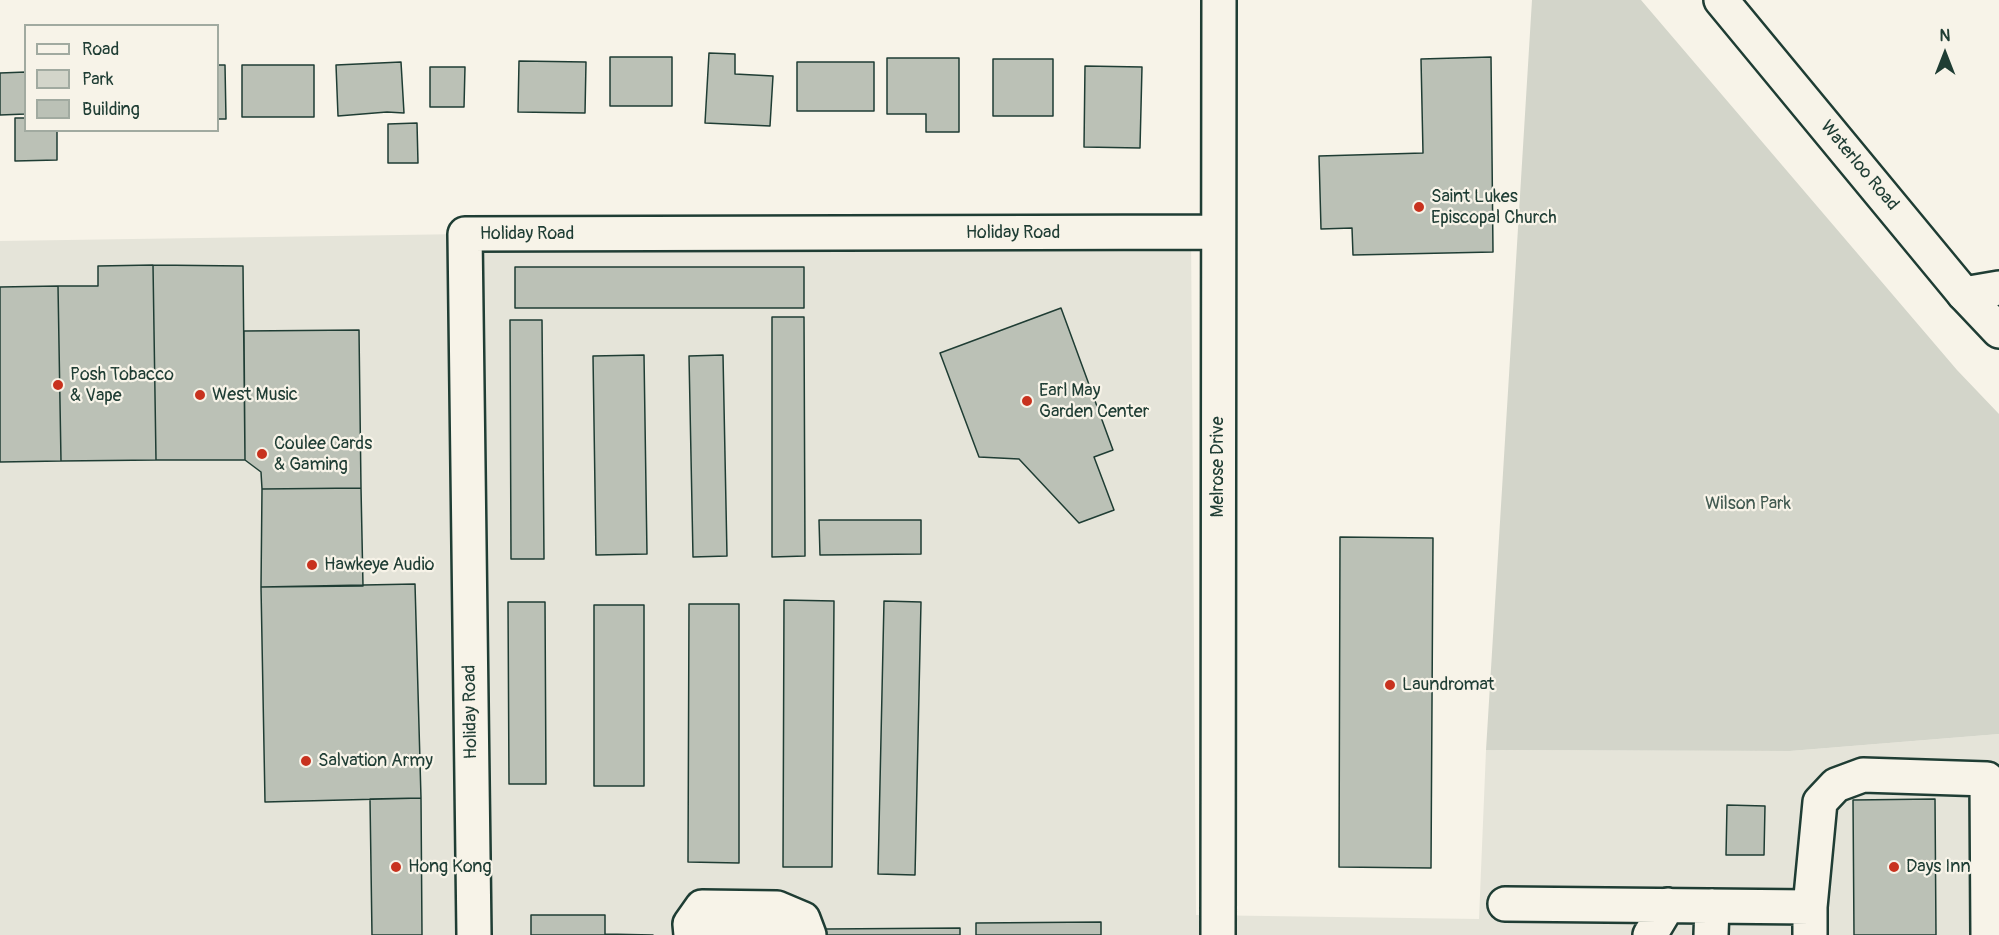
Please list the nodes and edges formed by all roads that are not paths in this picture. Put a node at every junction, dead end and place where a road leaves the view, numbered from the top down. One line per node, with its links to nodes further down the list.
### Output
1 (1219, 0): 3 (street, Melrose Drive)
2 (1721, 0): 5 (street, Waterloo Road)
3 (1218, 232): 12 (street, Holiday Road); 17 (street, Melrose Drive)
4 (1999, 288): 5 (street)
5 (1964, 294): 6 (street, Waterloo Road)
6 (1999, 330)
7 (1993, 778): 11 (street); 19 (street)
8 (1505, 904): 9 (street)
9 (1668, 905): 10 (street); 18 (street)
10 (1711, 920): 11 (street)
11 (1810, 921)
12 (474, 935)
13 (691, 935): 16 (street)
14 (717, 935): 15 (street)
15 (785, 935)
16 (809, 935)
17 (1218, 935)
18 (1650, 935)
19 (1988, 935)

